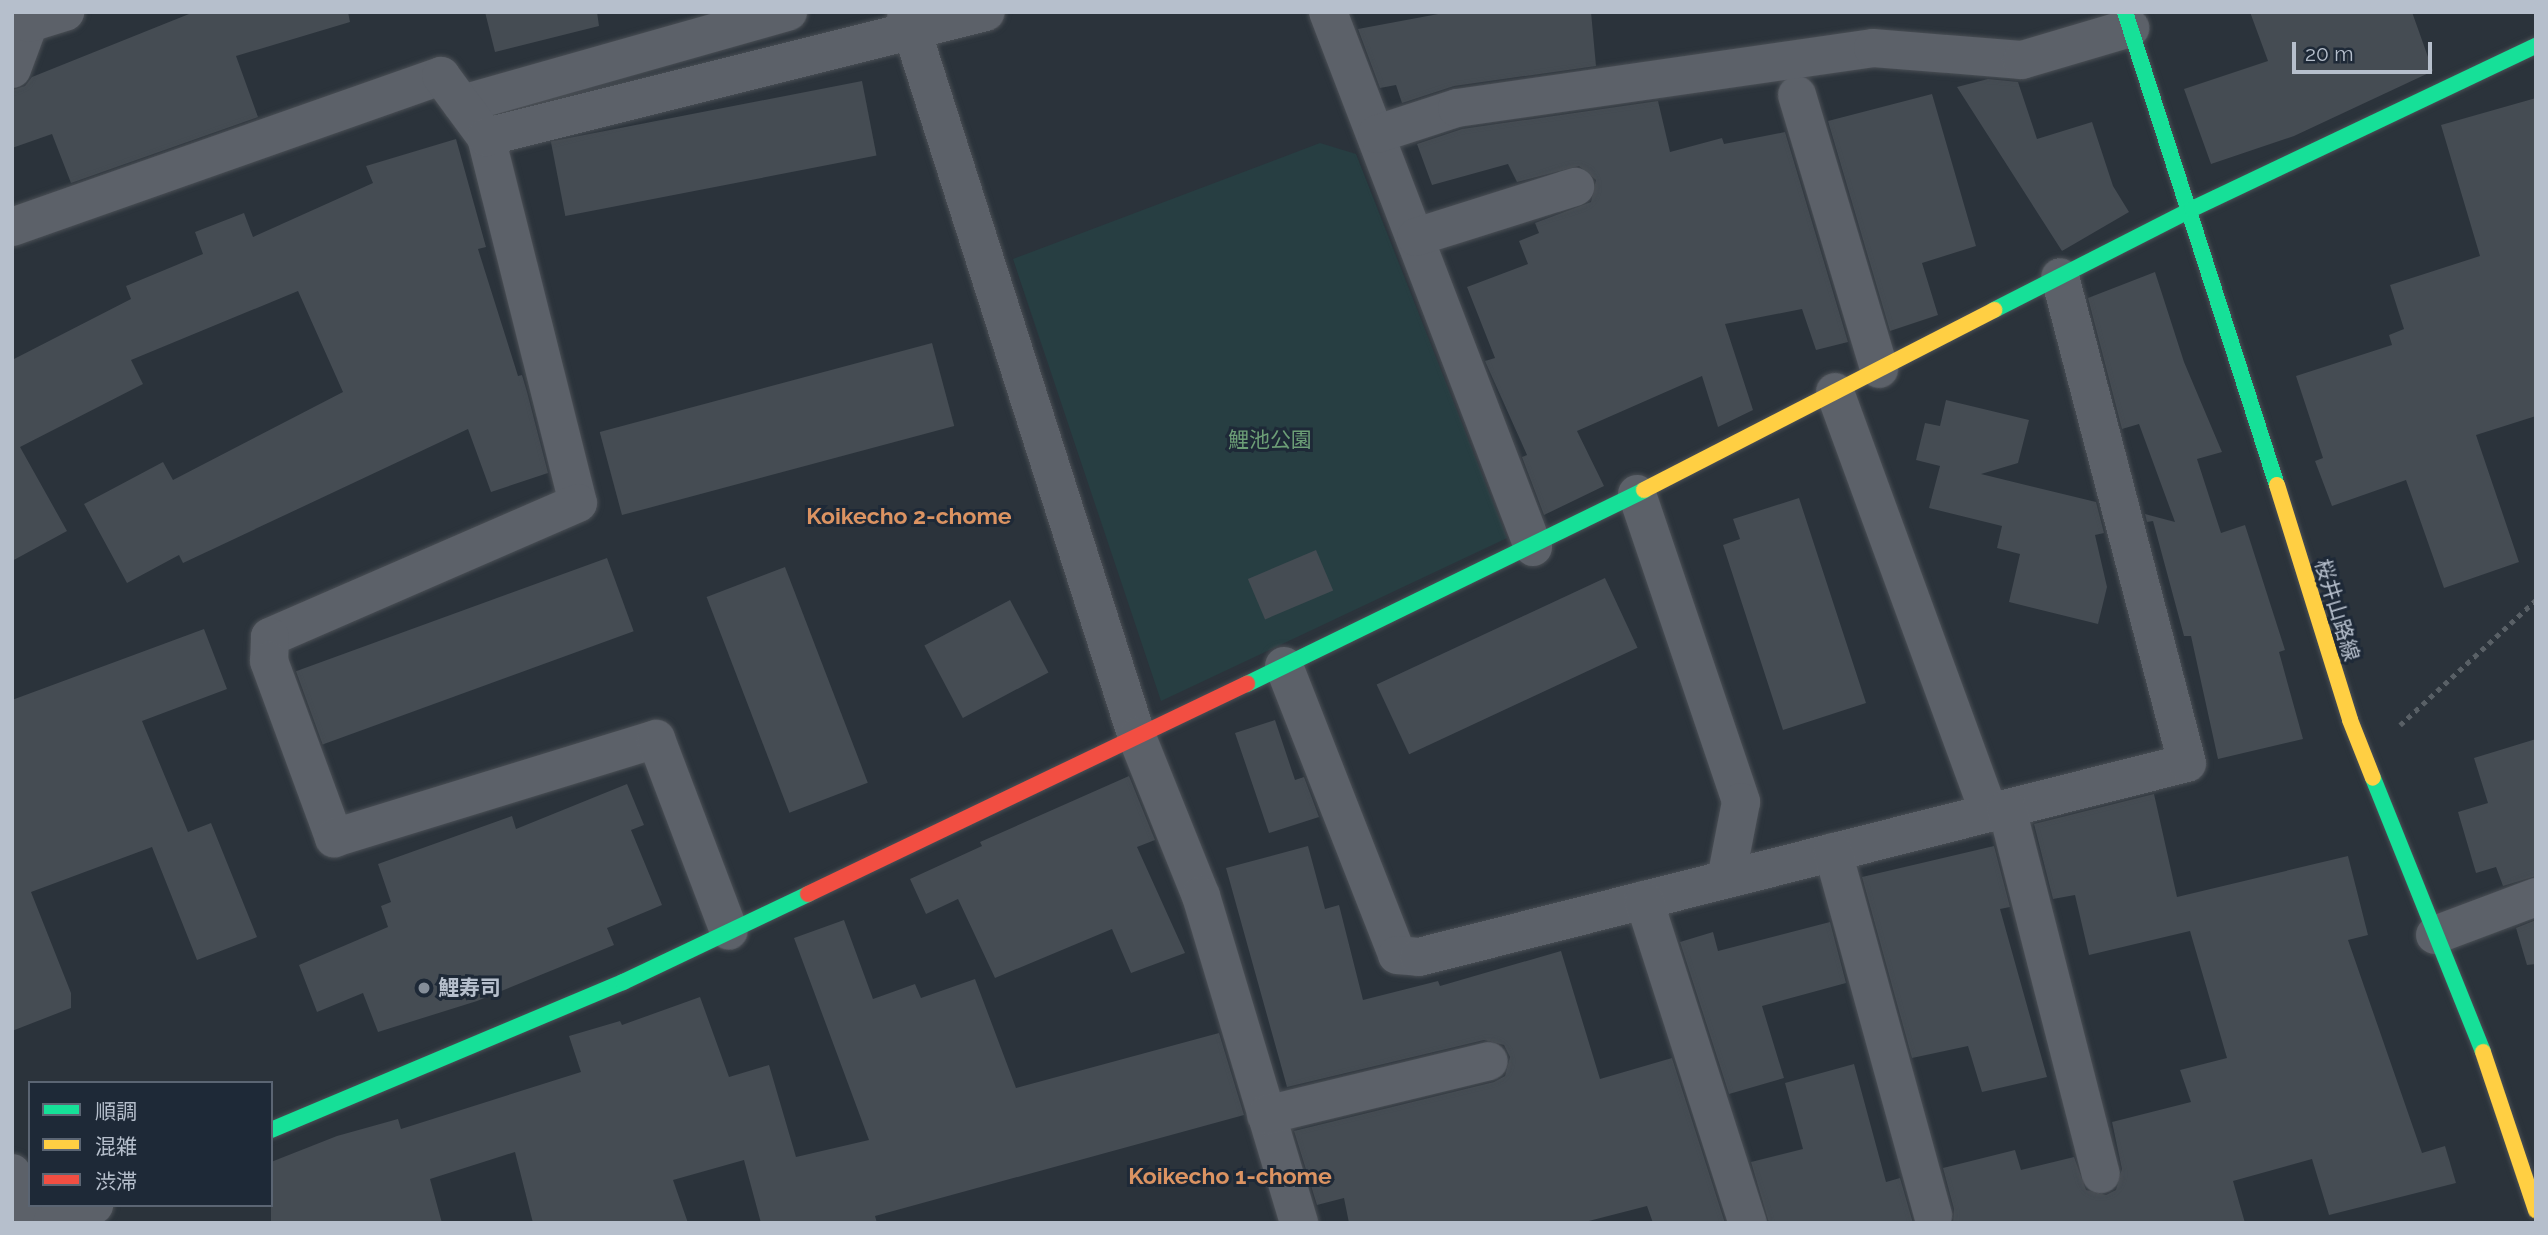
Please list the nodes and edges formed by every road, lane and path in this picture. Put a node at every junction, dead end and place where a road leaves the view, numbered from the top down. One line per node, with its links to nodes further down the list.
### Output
1 (65, 12): 8 (street)
2 (788, 12): 10 (street)
3 (986, 12): 6 (street)
4 (1328, 12): 11 (street)
5 (2127, 20): 11 (street); 14 (street, 桜井山路線)
6 (909, 21): 12 (street); 24 (street)
7 (2536, 46): 14 (street)
8 (12, 69)
9 (1797, 95): 18 (street)
10 (462, 104): 12 (street); 15 (street)
11 (1377, 134): 16 (street)
12 (486, 137): 31 (street)
13 (1576, 187): 16 (street)
14 (2192, 209): 17 (street); 25 (street, 桜井山路線)
15 (12, 227)
16 (1416, 237): 21 (street)
17 (2060, 277): 18 (street); 26 (street)
18 (1879, 369): 19 (street)
19 (1835, 392): 20 (street); 26 (street)
20 (1637, 494): 21 (street); 28 (street)
21 (1533, 547): 23 (street)
22 (2536, 600): 25 (path)
23 (1284, 666): 24 (street); 30 (street)
24 (1137, 737): 31 (street); 34 (street)
25 (2365, 758): 32 (street, 桜井山路線)
26 (1998, 811): 27 (street); 37 (street)
27 (1833, 852): 28 (street); 40 (street)
28 (1726, 879): 30 (street)
29 (2536, 897): 32 (street)
30 (1644, 900): 44 (street)
31 (729, 931): 35 (street)
32 (2435, 935): 39 (street, 桜井山路線)
33 (1489, 1061): 34 (street)
34 (1266, 1115): 43 (street)
35 (273, 1129)
36 (12, 1173): 41 (street)
37 (2101, 1174)
38 (89, 1207): 42 (street)
39 (2536, 1210)
40 (1933, 1215)
41 (32, 1223)
42 (52, 1223)
43 (1299, 1223)
44 (1748, 1223)

